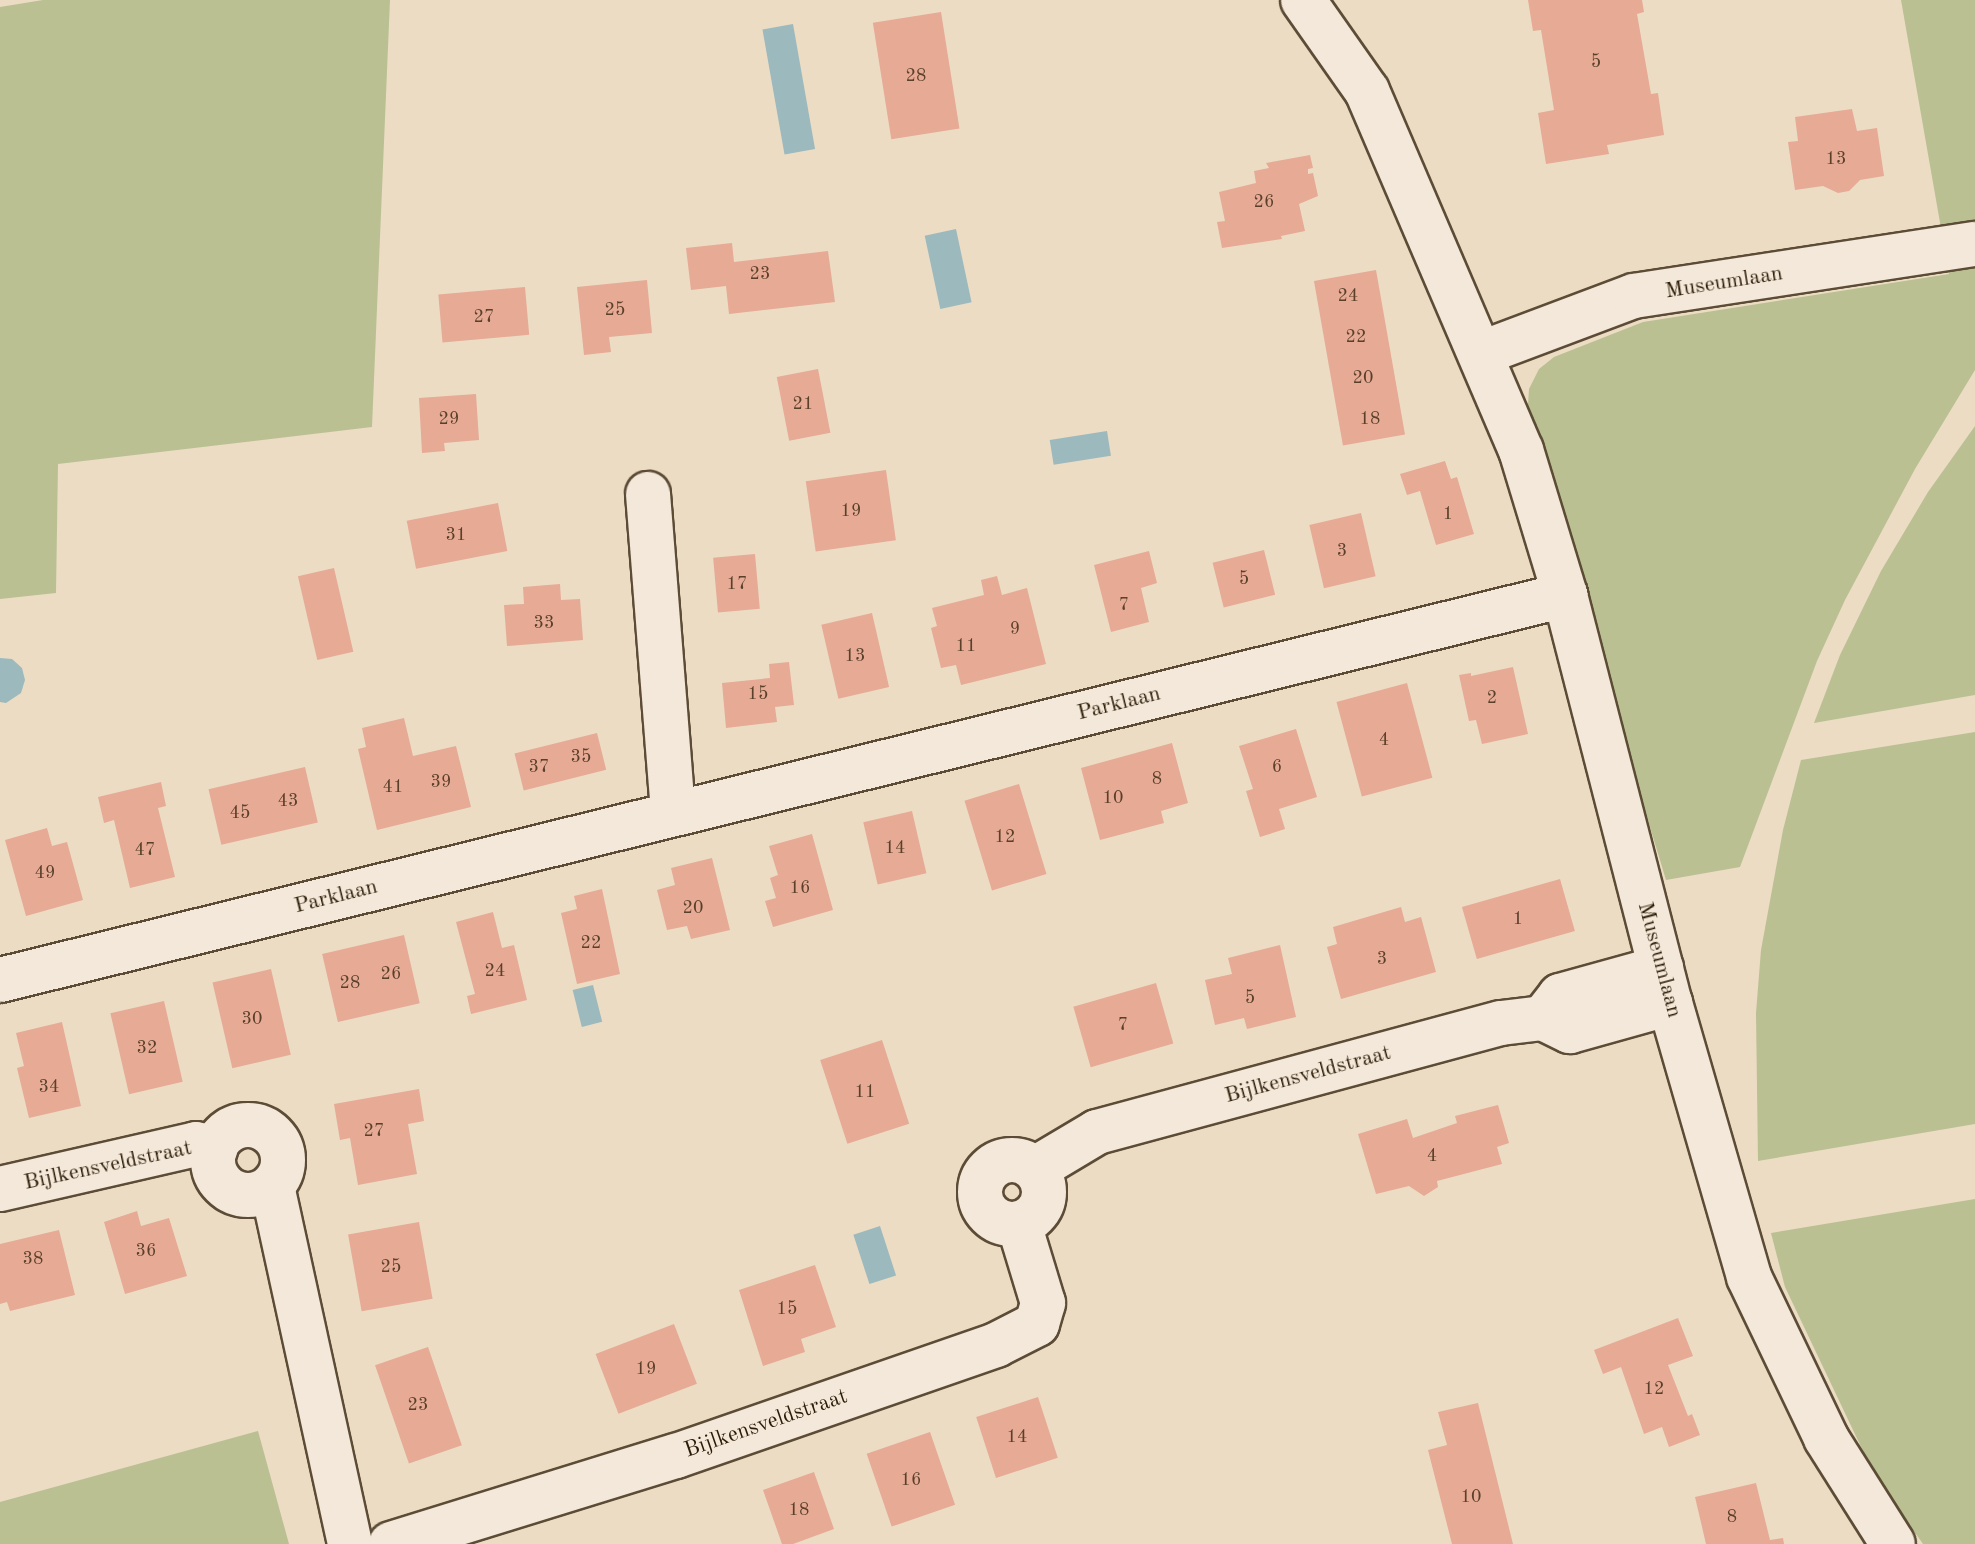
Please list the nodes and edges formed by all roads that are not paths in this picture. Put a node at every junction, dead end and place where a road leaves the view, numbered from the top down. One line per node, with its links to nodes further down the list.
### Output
1 (1303, 0): 3 (street, Museumlaan)
2 (1975, 244): 3 (street, Museumlaan)
3 (1482, 353): 5 (street, Museumlaan)
4 (648, 494): 6 (street)
5 (1565, 595): 6 (street, Parklaan); 8 (street, Museumlaan)
6 (673, 813): 7 (street, Parklaan)
7 (0, 980)
8 (1665, 985): 11 (street, Bijlkensveldstraat); 12 (street, Museumlaan)
9 (0, 1189): 10 (street, Bijlkensveldstraat)
10 (350, 1544)
11 (391, 1544)
12 (1893, 1544)

